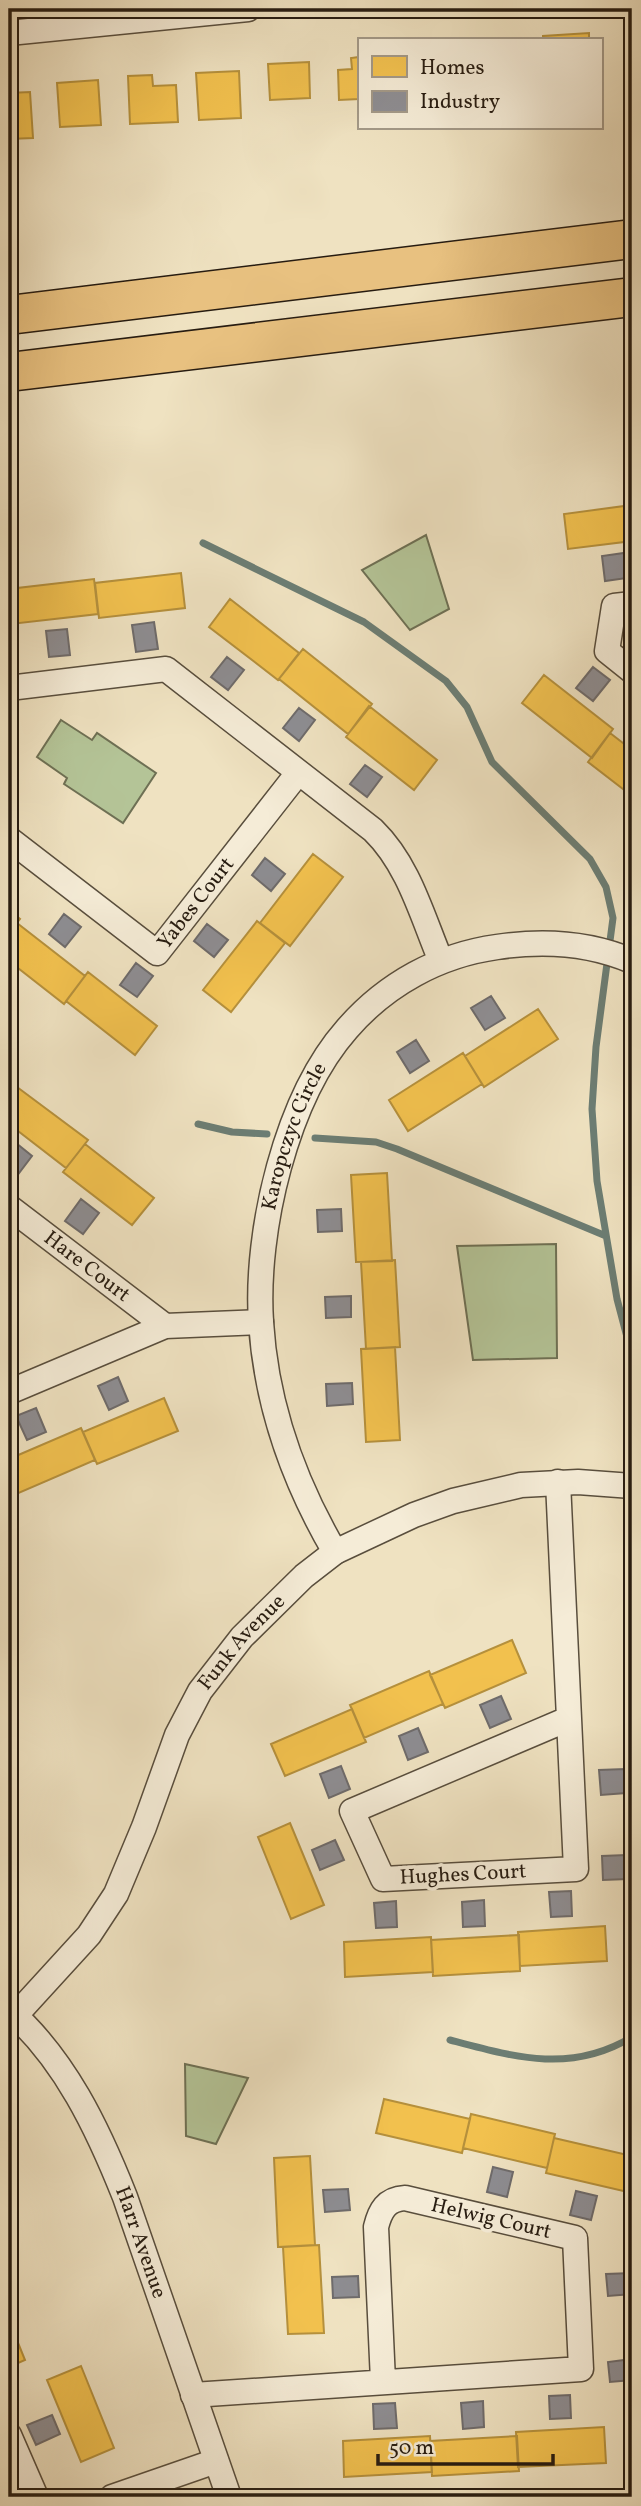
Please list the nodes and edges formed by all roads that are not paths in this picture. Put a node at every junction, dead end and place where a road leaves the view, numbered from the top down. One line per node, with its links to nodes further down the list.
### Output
1 (248, 9): 2 (street)
2 (9, 33)
3 (632, 239): 5 (highway)
4 (632, 297): 6 (highway)
5 (9, 315)
6 (9, 372)
7 (632, 604): 8 (street)
8 (632, 671)
9 (9, 688): 10 (street)
10 (298, 773): 11 (street, Yabes Court); 12 (street)
11 (9, 839)
12 (441, 961): 13 (street, Karopczyc Circle); 15 (street, Karopczyc Circle)
13 (632, 961)
14 (9, 1207): 16 (street, Hare Court)
15 (261, 1322): 16 (street); 20 (street, Karopczyc Circle)
16 (165, 1326): 17 (street)
17 (9, 1392)
18 (558, 1482): 19 (street, Funk Avenue); 20 (street, Funk Avenue); 21 (street, Hughes Court)
19 (632, 1486)
20 (335, 1552): 22 (street, Funk Avenue)
21 (568, 1719): 21 (street, Hughes Court)
22 (12, 2013): 24 (street, Harr Avenue)
23 (383, 2381): 23 (street, Helwig Court); 24 (street, Helwig Court)
24 (193, 2395): 26 (street, Harr Avenue)
25 (9, 2435): 27 (street)
26 (216, 2461): 28 (street); 29 (street, Harr Avenue)
27 (36, 2497)
28 (112, 2497)
29 (229, 2497)

